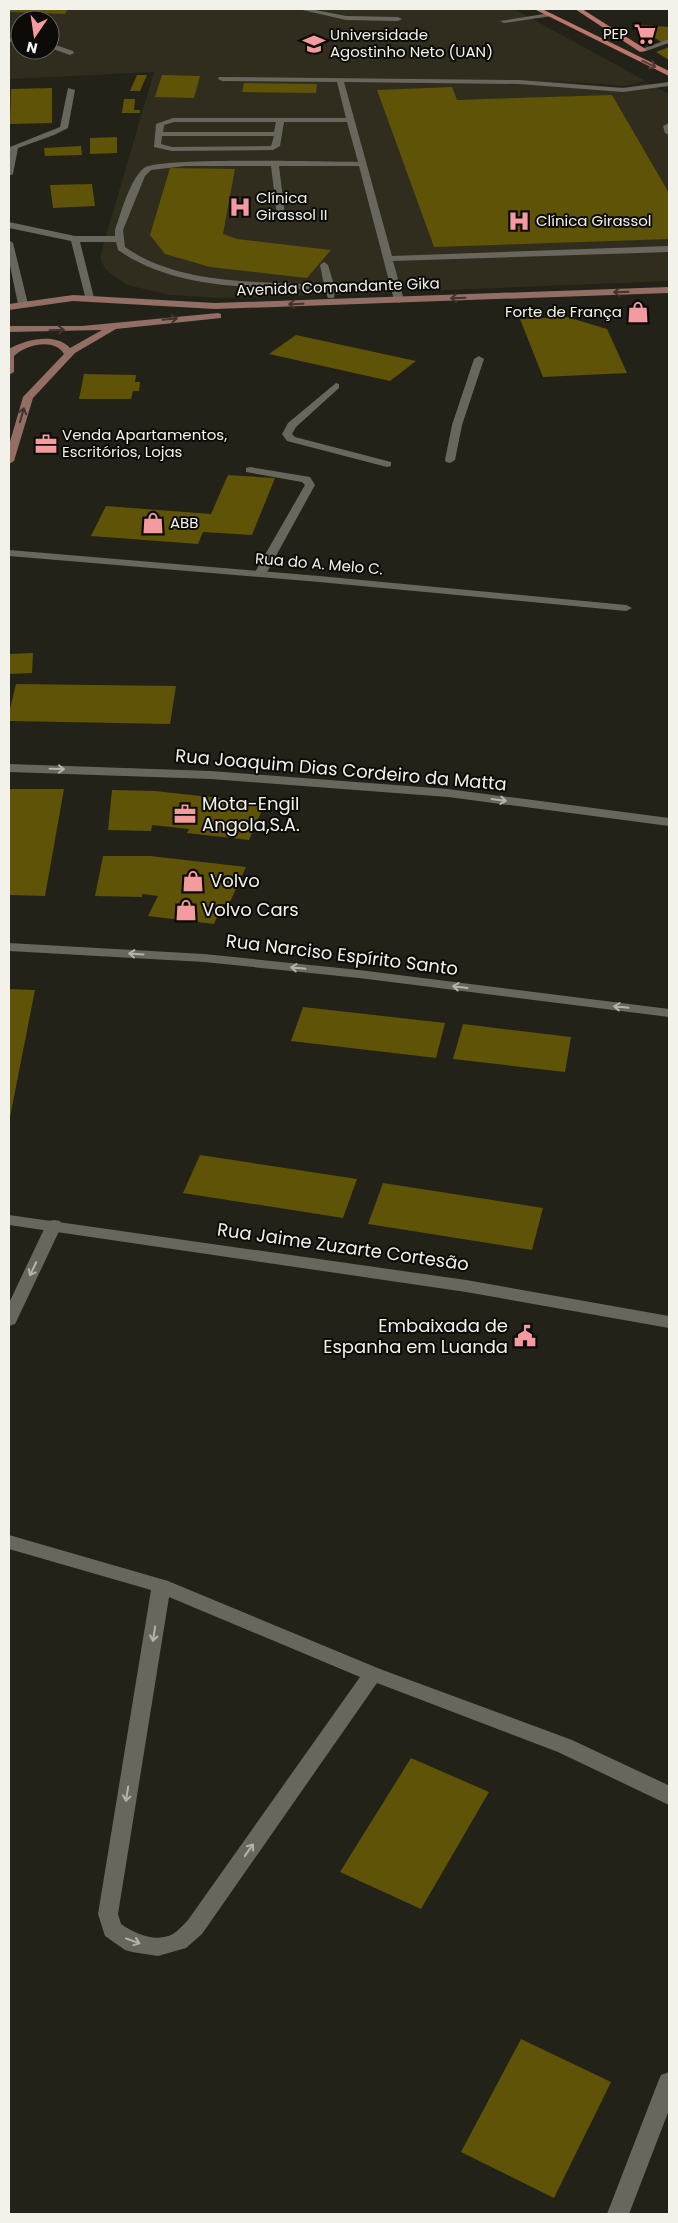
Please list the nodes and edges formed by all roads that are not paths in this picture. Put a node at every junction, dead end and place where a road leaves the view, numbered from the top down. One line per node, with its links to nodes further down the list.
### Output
1 (301, 9): 6 (street)
2 (537, 9): 4 (main road)
3 (578, 9): 10 (main road)
4 (552, 12): 7 (street); 13 (main road, one-way to 13)
5 (574, 17): 10 (main road)
6 (398, 19)
7 (504, 21)
8 (669, 41): 10 (street)
9 (60, 49): 11 (street)
10 (643, 50): 12 (main road)
11 (70, 53)
12 (652, 55)
13 (669, 74)
14 (222, 79): 15 (street)
15 (340, 80): 16 (street); 19 (street)
16 (669, 84)
17 (71, 90): 26 (street)
18 (280, 120): 19 (street); 22 (street); 23 (street)
19 (351, 120): 25 (street)
20 (669, 125): 21 (street)
21 (669, 133)
22 (159, 134): 23 (street); 23 (street)
23 (278, 134)
24 (275, 164): 25 (street); 27 (street); 30 (street)
25 (362, 164): 33 (street)
26 (9, 174)
27 (281, 215)
28 (9, 226): 29 (street)
29 (75, 239): 30 (street); 37 (street)
30 (119, 239): 35 (street)
31 (9, 243): 42 (street)
32 (669, 249): 33 (street)
33 (388, 259): 40 (street)
34 (324, 265): 35 (street)
35 (330, 288): 41 (street)
36 (669, 290): 40 (street, Avenida Comandante Gika, one-way to 40)
37 (90, 298): 39 (street, Avenida Comandante Gika); 42 (street, Avenida Comandante Gika)
38 (669, 298): 44 (street, Avenida Comandante Gika, one-way to 38)
39 (119, 299): 41 (street, Avenida Comandante Gika, one-way to 39); 44 (street)
40 (399, 300): 41 (street, Avenida Comandante Gika)
41 (333, 302)
42 (23, 304): 43 (street, Avenida Comandante Gika)
43 (9, 307)
44 (122, 323): 45 (street, Avenida Comandante Gika, one-way to 44); 47 (street)
45 (9, 329)
46 (9, 353): 47 (street); 49 (street)
47 (69, 354): 52 (street, one-way to 47)
48 (479, 359): 51 (street)
49 (9, 372)
50 (336, 386): 53 (street)
51 (450, 460)
52 (9, 461)
53 (387, 464)
54 (250, 470): 56 (street)
55 (9, 553): 56 (street, Rua do A. Melo C.)
56 (260, 574): 57 (street, Rua do A. Melo C.)
57 (626, 608)
58 (9, 768): 59 (street, Rua Joaquim Dias Cordeiro da Matta, one-way to 59)
59 (669, 822)
60 (9, 947): 61 (street, Rua Narciso Espírito Santo, one-way to 60)
61 (669, 1013)
62 (9, 1220): 63 (street, Rua Jaime Zuzarte Cortesão)
63 (54, 1225): 64 (street, one-way to 64); 65 (street, Rua Jaime Zuzarte Cortesão)
64 (9, 1320)
65 (669, 1322)
66 (9, 1542): 67 (street)
67 (161, 1586): 68 (street); 68 (street, one-way to 68)
68 (373, 1674): 69 (street)
69 (669, 1797)
70 (669, 2082): 71 (street)
71 (618, 2214)

